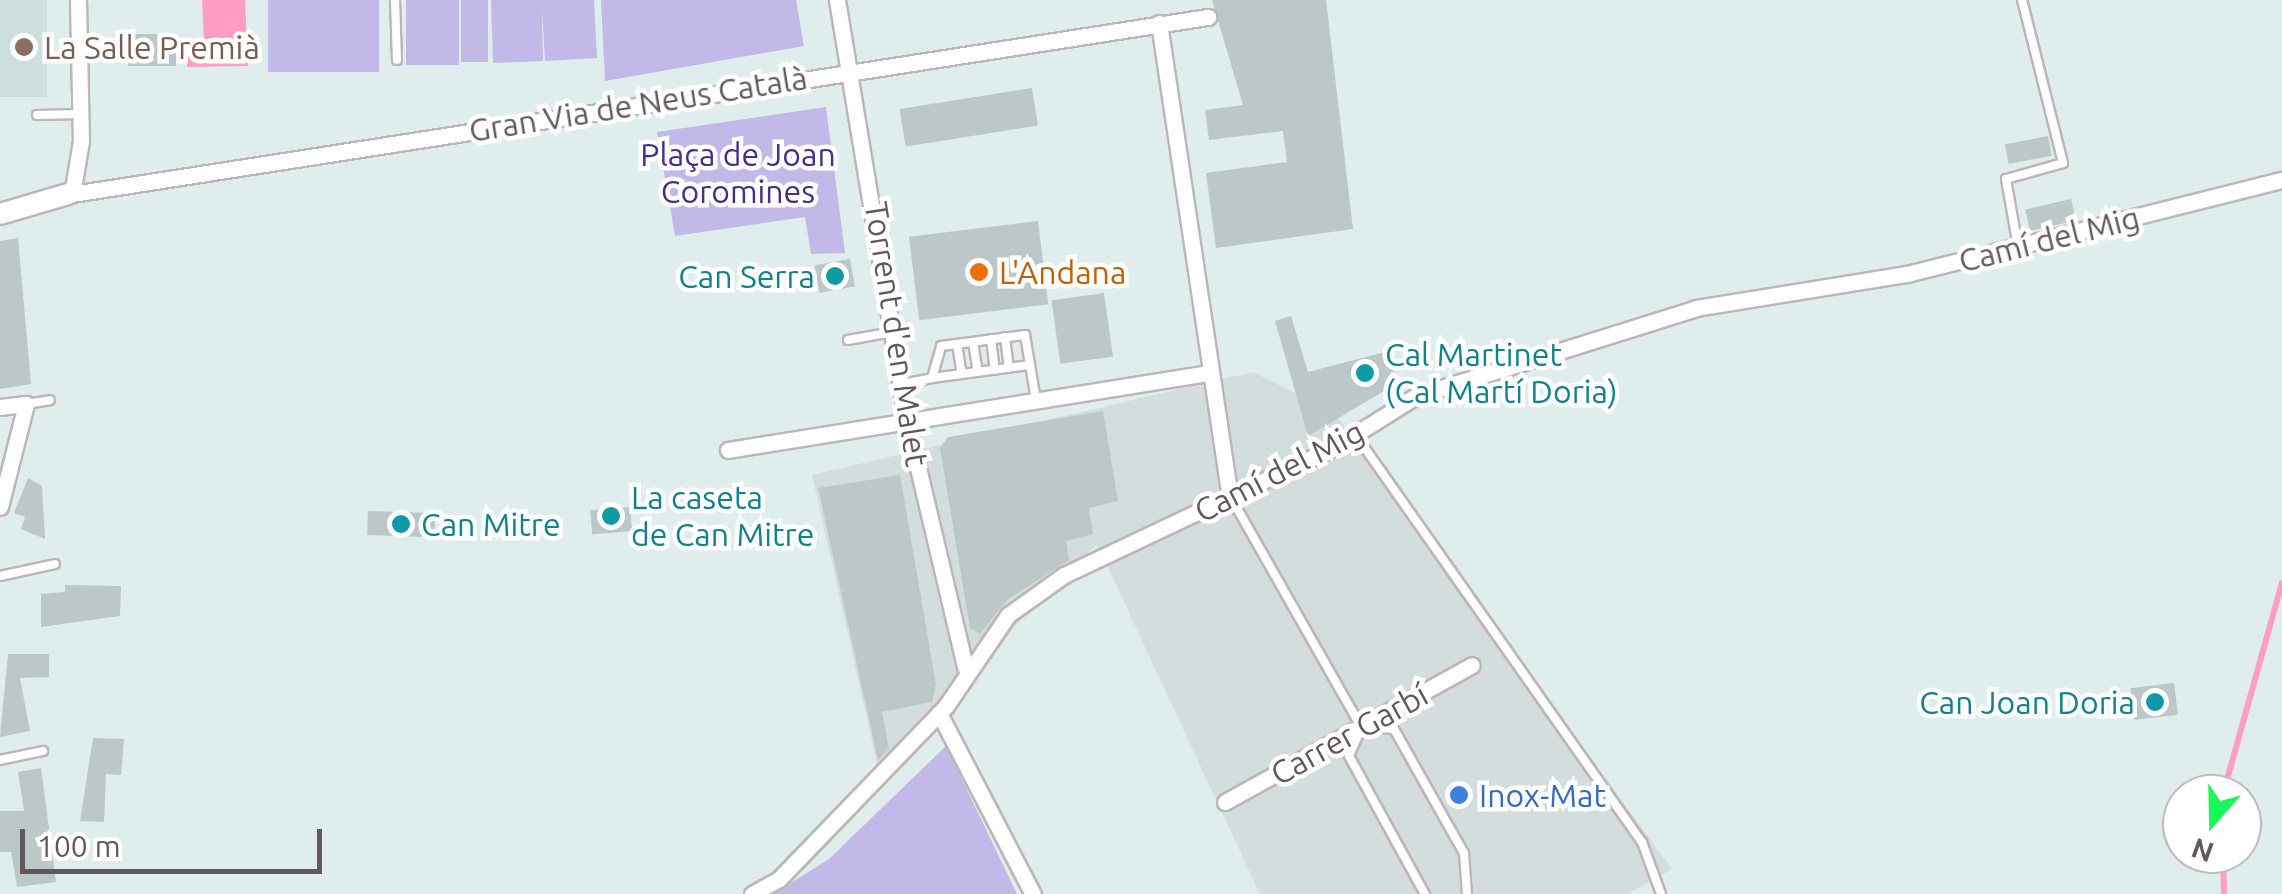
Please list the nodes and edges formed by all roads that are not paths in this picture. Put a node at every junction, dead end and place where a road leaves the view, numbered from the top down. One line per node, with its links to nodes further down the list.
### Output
1 (78, 0): 9 (street)
2 (394, 0): 7 (lane)
3 (836, 0): 8 (street, Torrent d'en Malet)
4 (2022, 0): 14 (lane)
5 (1208, 16): 6 (street, Gran Via de Neus Català)
6 (1159, 23): 8 (street, Gran Via de Neus Català); 25 (street)
7 (397, 60)
8 (855, 68): 12 (street, Gran Via de Neus Català); 15 (street, Torrent d'en Malet)
9 (80, 114): 10 (lane); 12 (street)
10 (36, 115)
11 (2282, 180): 14 (street, Camí del Mig)
12 (68, 194): 13 (street)
13 (0, 214)
14 (2018, 247): 34 (street, Camí del Mig)
15 (894, 332): 18 (lane); 28 (street, Torrent d'en Malet)
16 (1005, 337): 17 (lane); 21 (lane); 22 (lane)
17 (990, 339): 19 (lane); 23 (lane)
18 (848, 340)
19 (973, 342): 20 (lane); 24 (lane)
20 (958, 344): 26 (lane); 27 (lane)
21 (1030, 365): 22 (lane); 30 (lane)
22 (1010, 368): 23 (lane)
23 (996, 370): 24 (lane)
24 (978, 372): 26 (lane)
25 (1208, 373): 30 (street); 36 (street)
26 (962, 374): 27 (lane)
27 (932, 378): 28 (lane)
28 (902, 384): 33 (street, Torrent d'en Malet)
29 (50, 400): 31 (lane)
30 (1036, 400): 33 (street)
31 (26, 404): 32 (street); 37 (street)
32 (0, 407)
33 (907, 421): 35 (street); 41 (street, Torrent d'en Malet)
34 (1355, 434): 36 (street, Camí del Mig); 51 (lane)
35 (728, 450)
36 (1230, 496): 41 (street, Camí del Mig); 43 (lane)
37 (0, 507)
38 (56, 564): 39 (lane)
39 (0, 576)
40 (1472, 666): 43 (street, Carrer Garbí)
41 (965, 667): 42 (street, Camí del Mig)
42 (940, 713): 47 (street, Camí del Mig); 48 (street)
43 (1361, 727): 46 (street, Carrer Garbí); 49 (lane); 50 (lane)
44 (43, 751): 45 (lane)
45 (0, 760)
46 (1225, 802)
47 (752, 894)
48 (1033, 894)
49 (1425, 894)
50 (1467, 894)
51 (1661, 894)

